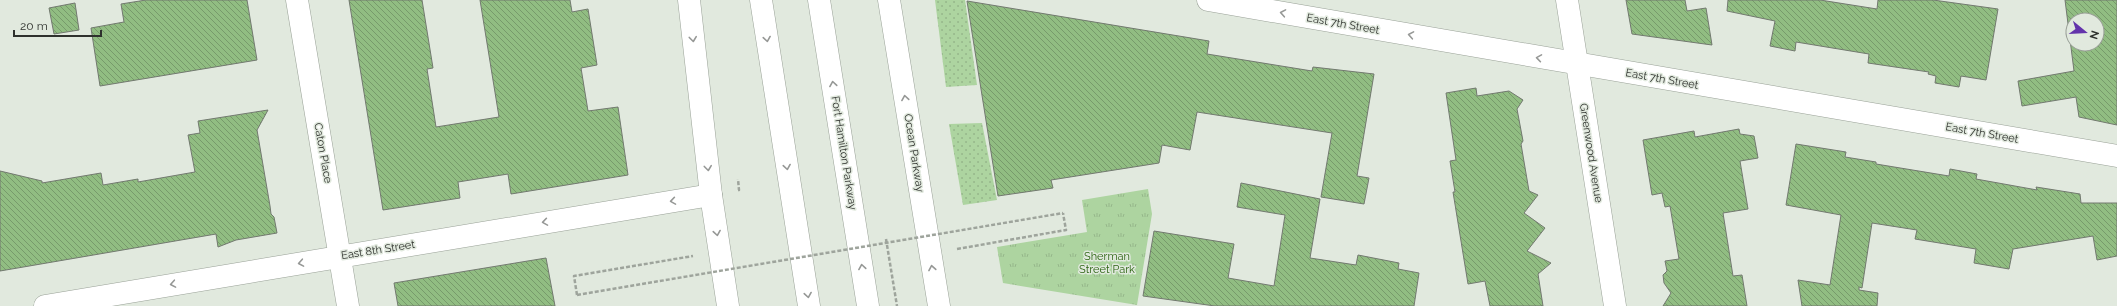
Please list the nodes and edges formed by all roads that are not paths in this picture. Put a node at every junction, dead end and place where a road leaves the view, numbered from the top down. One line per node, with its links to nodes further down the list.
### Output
1 (297, 0): 11 (main road, Caton Place)
2 (689, 0): 10 (main road, one-way to 10)
3 (761, 0): 15 (main road, one-way to 15)
4 (819, 0): 16 (main road, Fort Hamilton Parkway, one-way to 4)
5 (889, 0): 17 (main road, Ocean Parkway, one-way to 5)
6 (1208, 0): 8 (main road, East 7th Street, one-way to 6)
7 (1567, 0): 8 (main road, Greenwood Avenue)
8 (1578, 64): 9 (main road, East 7th Street); 18 (main road, Greenwood Avenue)
9 (2117, 156)
10 (711, 195): 11 (main road, East 8th Street, one-way to 11); 14 (main road, one-way to 14)
11 (340, 256): 12 (main road, East 8th Street, one-way to 12); 13 (main road, Caton Place)
12 (45, 306)
13 (348, 306)
14 (728, 306)
15 (809, 306)
16 (868, 306)
17 (940, 306)
18 (1615, 306)

